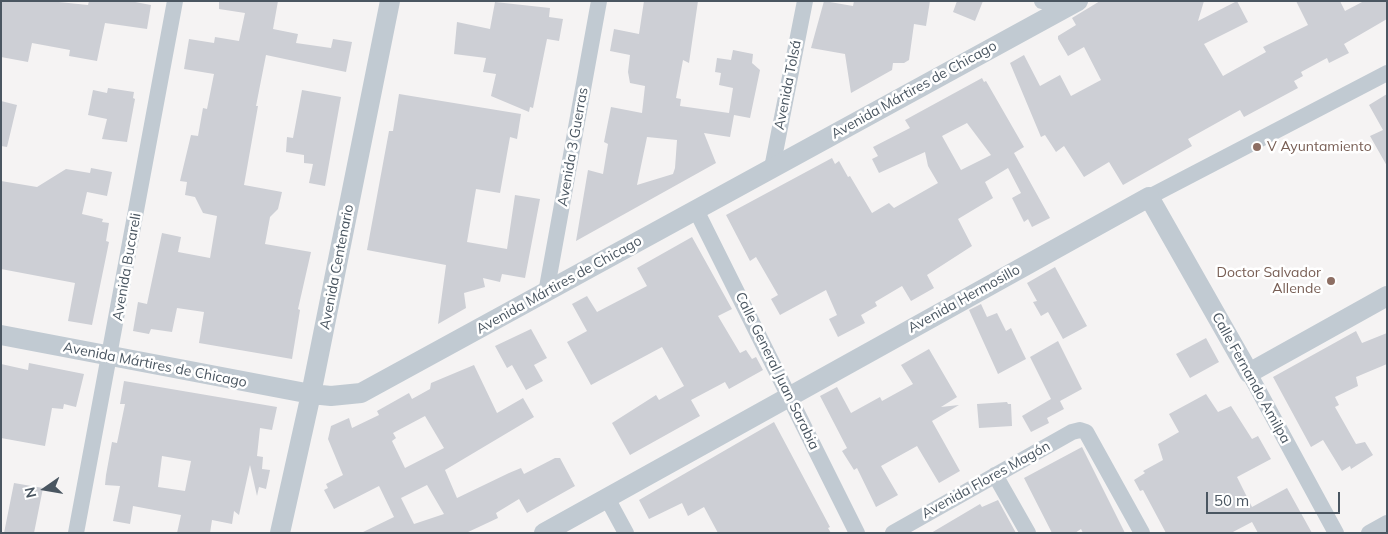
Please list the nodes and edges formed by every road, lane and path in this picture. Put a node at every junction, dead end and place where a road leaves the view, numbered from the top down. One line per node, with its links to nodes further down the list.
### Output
1 (175, 1): 14 (street, Avenida Bucareli)
2 (390, 1): 16 (street, Avenida Centenario)
3 (599, 1): 11 (street, Avenida 3 Guerras)
4 (805, 1): 8 (street, Avenida Tolsá)
5 (1042, 1): 6 (street)
6 (1072, 4): 8 (street, Avenida Mártires de Chicago)
7 (1387, 73): 9 (street, Avenida Hermosillo)
8 (772, 168): 10 (street, Avenida Mártires de Chicago)
9 (1150, 197): 15 (street, Calle Fernando Amilpa); 17 (street, Avenida Hermosillo)
10 (696, 210): 11 (street, Avenida Mártires de Chicago); 17 (street, Calle General Juan Sarabia)
11 (546, 293): 16 (street, Avenida Mártires de Chicago)
12 (1387, 296): 15 (street)
13 (1, 335): 14 (street, Avenida Mártires de Chicago)
14 (110, 358): 16 (street, Avenida Mártires de Chicago); 21 (street, Avenida Bucareli)
15 (1249, 372): 29 (street, Calle Fernando Amilpa)
16 (311, 394): 22 (street, Avenida Centenario)
17 (789, 395): 19 (street, Avenida Hermosillo); 25 (street, Calle General Juan Sarabia)
18 (995, 475): 26 (street, Avenida Flores Magón); 27 (street); 28 (street, Avenida Flores Magón)
19 (607, 498): 23 (street, Avenida Hermosillo); 24 (street)
20 (1387, 523): 30 (street)
21 (76, 533)
22 (280, 533)
23 (544, 533)
24 (626, 533)
25 (856, 533)
26 (893, 533)
27 (1028, 533)
28 (1142, 533)
29 (1336, 533)
30 (1369, 533)

